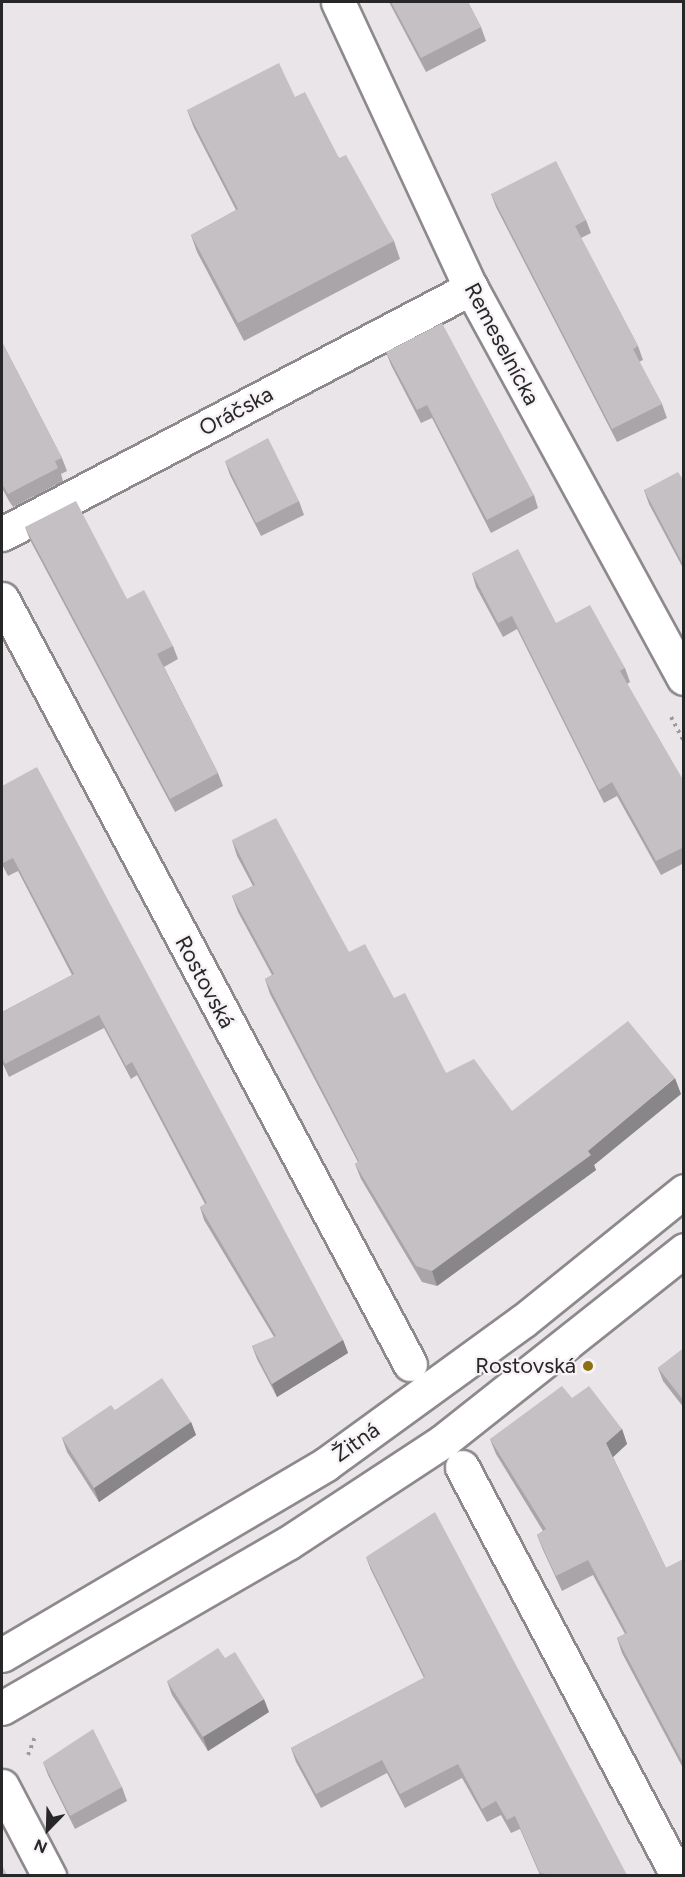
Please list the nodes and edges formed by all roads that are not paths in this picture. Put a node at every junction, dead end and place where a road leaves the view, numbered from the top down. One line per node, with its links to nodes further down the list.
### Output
1 (338, 2): 2 (street, Remeselnícka)
2 (471, 288): 3 (street, Oráčska); 5 (street, Remeselnícka)
3 (2, 534)
4 (2, 599): 8 (street, Rostovská)
5 (684, 678)
6 (684, 1191): 10 (street, Žitná)
7 (684, 1250): 11 (street, Žitná)
8 (410, 1364)
9 (462, 1467): 14 (street)
10 (2, 1655)
11 (2, 1708)
12 (2, 1786): 13 (street)
13 (49, 1875)
14 (678, 1875)

